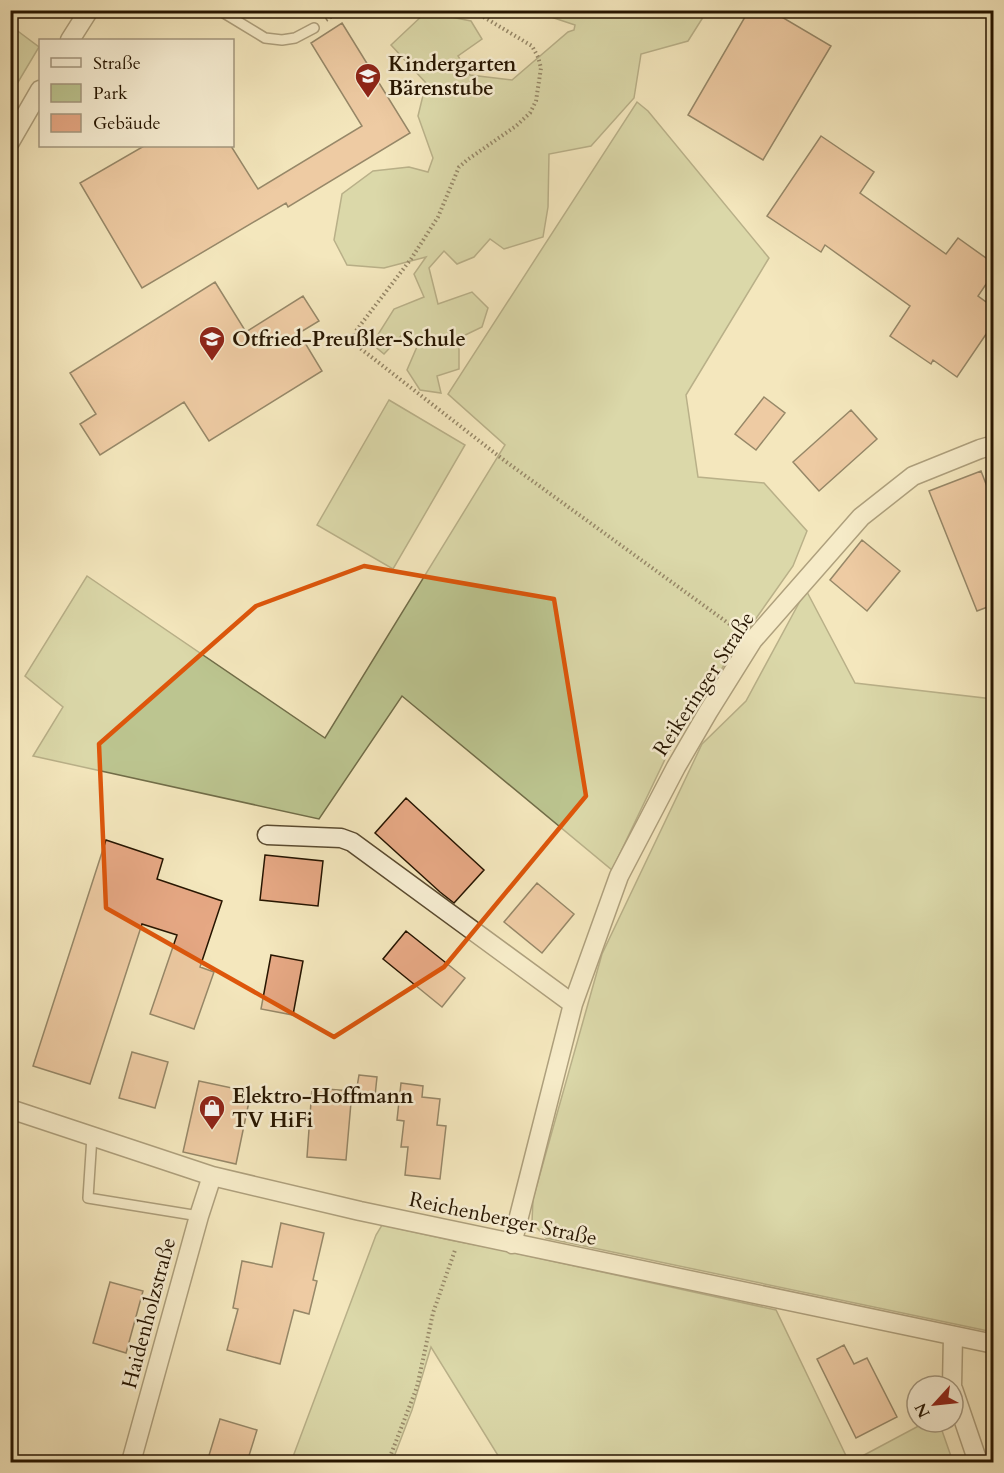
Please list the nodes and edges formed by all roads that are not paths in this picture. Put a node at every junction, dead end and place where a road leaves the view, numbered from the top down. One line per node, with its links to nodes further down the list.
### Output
1 (88, 10): 4 (street)
2 (219, 10): 3 (lane)
3 (314, 28)
4 (71, 39)
5 (39, 92): 6 (street)
6 (10, 142)
7 (993, 445): 9 (street, Reikeringer Straße)
8 (267, 835): 9 (street)
9 (573, 1004): 14 (street, Reikeringer Straße)
10 (10, 1109): 11 (street, Reichenberger Straße)
11 (92, 1136): 12 (street, Reichenberger Straße); 13 (lane)
12 (212, 1176): 13 (street, Haidenholzstraße); 14 (street, Reichenberger Straße)
13 (199, 1216): 19 (street, Haidenholzstraße)
14 (512, 1244): 15 (street, Reichenberger Straße)
15 (953, 1336): 16 (street, Reichenberger Straße); 17 (street)
16 (993, 1344)
17 (952, 1374)
18 (965, 1424): 20 (street)
19 (131, 1462)
20 (978, 1462)

